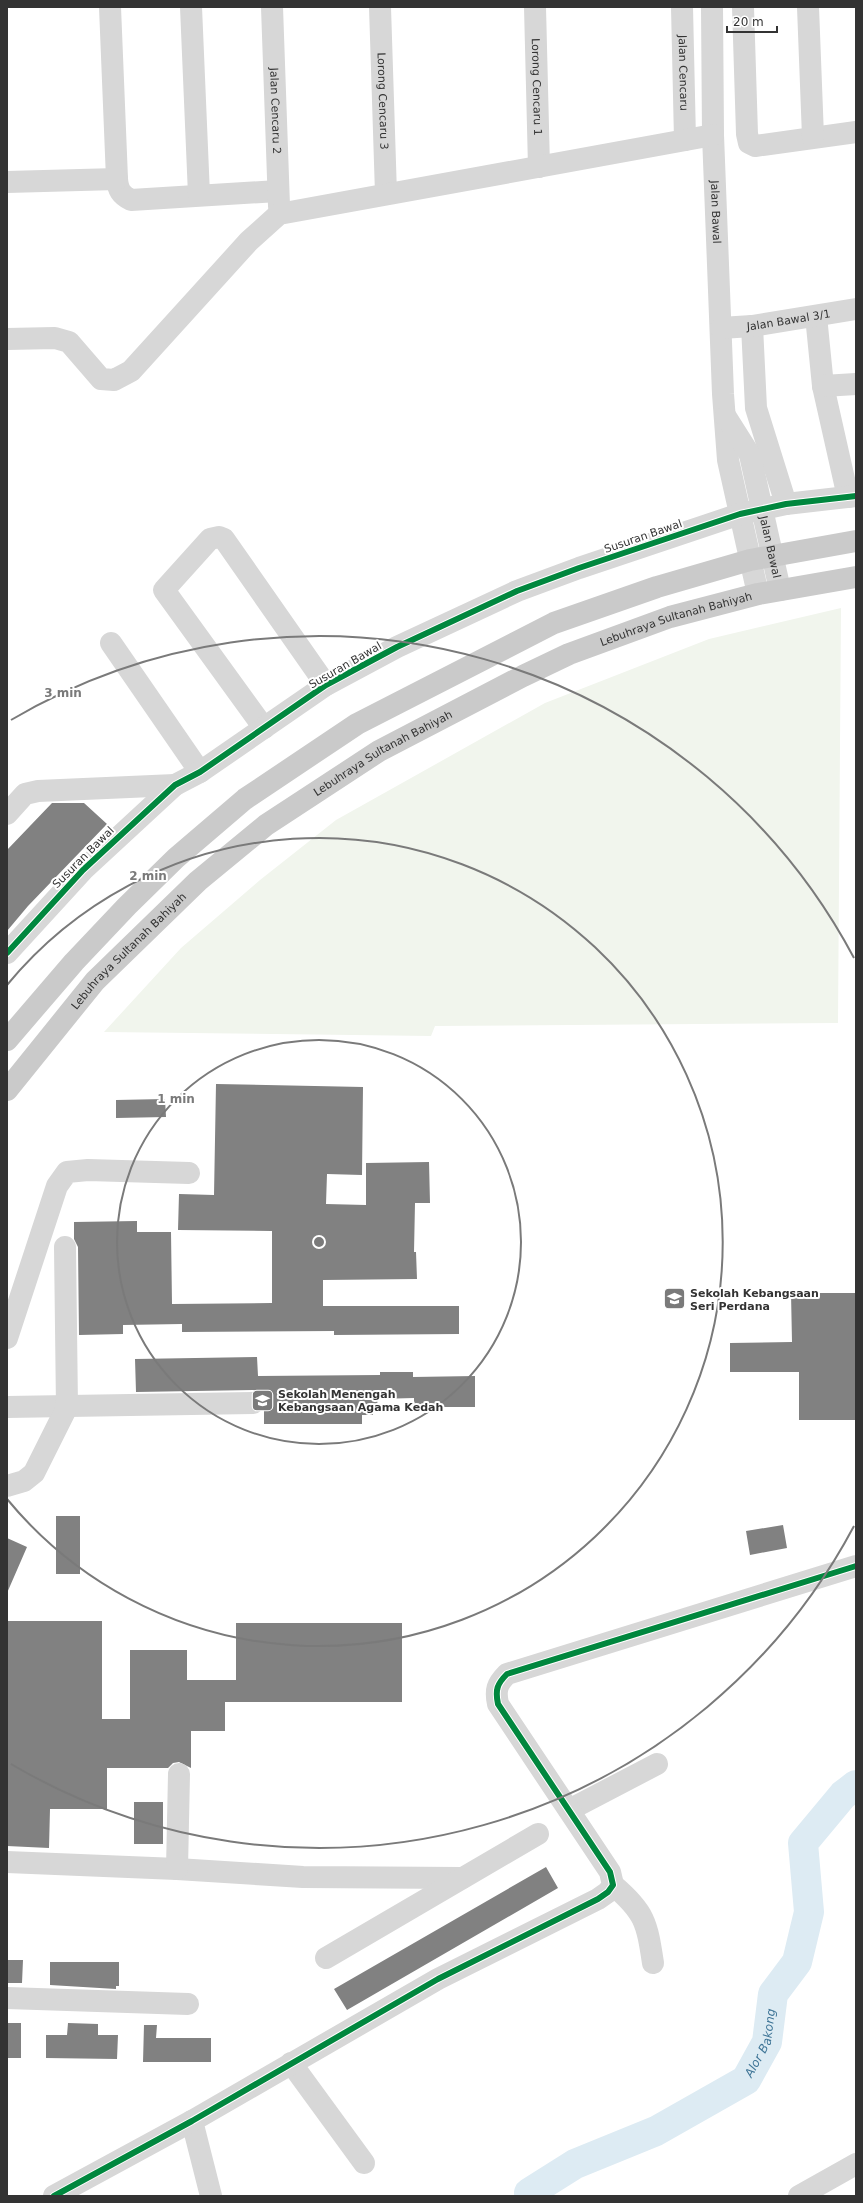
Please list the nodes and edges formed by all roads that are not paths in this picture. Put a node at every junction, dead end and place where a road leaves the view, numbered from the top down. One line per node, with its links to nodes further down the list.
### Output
1 (110, 7): 15 (street)
2 (191, 7): 19 (street)
3 (272, 7): 17 (street, Jalan Cencaru 2)
4 (380, 7): 18 (street, Lorong Cencaru 3)
5 (535, 7): 14 (street, Lorong Cencaru 1)
6 (682, 7): 13 (street, Jalan Cencaru)
7 (712, 7): 11 (street, Jalan Bawal)
8 (743, 7): 12 (street)
9 (808, 7): 12 (street)
10 (856, 132): 12 (street)
11 (713, 134): 13 (street); 24 (street, Jalan Bawal)
12 (813, 137)
13 (685, 140): 14 (street)
14 (539, 167): 18 (street)
15 (117, 179): 16 (street); 19 (street)
16 (7, 182)
17 (278, 191): 19 (street); 20 (street, Jalan Cencaru 2)
18 (386, 194): 20 (street)
19 (199, 195)
20 (279, 214): 25 (street)
21 (856, 309): 22 (street, Jalan Bawal 3/1)
22 (816, 316): 23 (street, Jalan Bawal 3/1); 27 (street)
23 (752, 326): 24 (street, Jalan Bawal 3/1); 30 (street)
24 (720, 328): 28 (street, Jalan Bawal)
25 (7, 339)
26 (856, 384): 27 (street)
27 (823, 386): 29 (street)
28 (726, 416): 31 (street, Jalan Bawal); 32 (street, Jalan Bawal)
29 (852, 496): 30 (street, Susuran Bawal)
30 (786, 504): 31 (street, Susuran Bawal)
31 (762, 509): 32 (street, Susuran Bawal); 34 (street, Jalan Bawal)
32 (740, 514): 35 (street, Jalan Bawal); 40 (street, Susuran Bawal)
33 (856, 541): 34 (main road)
34 (772, 555): 35 (main road); 37 (street, Jalan Bawal)
35 (750, 560): 38 (street, Jalan Bawal); 46 (main road)
36 (856, 577): 37 (main road, Lebuhraya Sultanah Bahiyah)
37 (780, 590): 38 (main road, Lebuhraya Sultanah Bahiyah)
38 (758, 594): 47 (main road, Lebuhraya Sultanah Bahiyah)
39 (110, 644): 42 (street)
40 (326, 685): 41 (street, Susuran Bawal); 41 (street)
41 (264, 728): 42 (street, Susuran Bawal)
42 (200, 772): 43 (street, Susuran Bawal)
43 (175, 785): 44 (street); 45 (street, Susuran Bawal)
44 (10, 807)
45 (7, 953)
46 (7, 1040)
47 (7, 1090)
48 (189, 1173): 50 (street)
49 (65, 1247): 53 (street)
50 (7, 1338)
51 (253, 1403): 53 (street)
52 (7, 1407): 53 (street)
53 (67, 1407): 54 (street)
54 (7, 1486)
55 (856, 1566): 58 (street)
56 (657, 1764): 58 (street)
57 (179, 1774): 61 (street)
58 (569, 1810): 63 (street)
59 (538, 1834): 62 (street)
60 (7, 1862): 61 (street)
61 (177, 1869): 62 (street)
62 (462, 1878): 64 (street)
63 (613, 1885): 65 (street); 68 (street)
64 (326, 1958)
65 (654, 1963)
66 (7, 1998): 67 (street)
67 (188, 2004)
68 (291, 2063): 69 (street); 70 (street)
69 (192, 2121): 72 (street); 73 (street)
70 (364, 2163)
71 (856, 2164): 74 (street)
72 (54, 2196)
73 (211, 2196)
74 (799, 2196)

